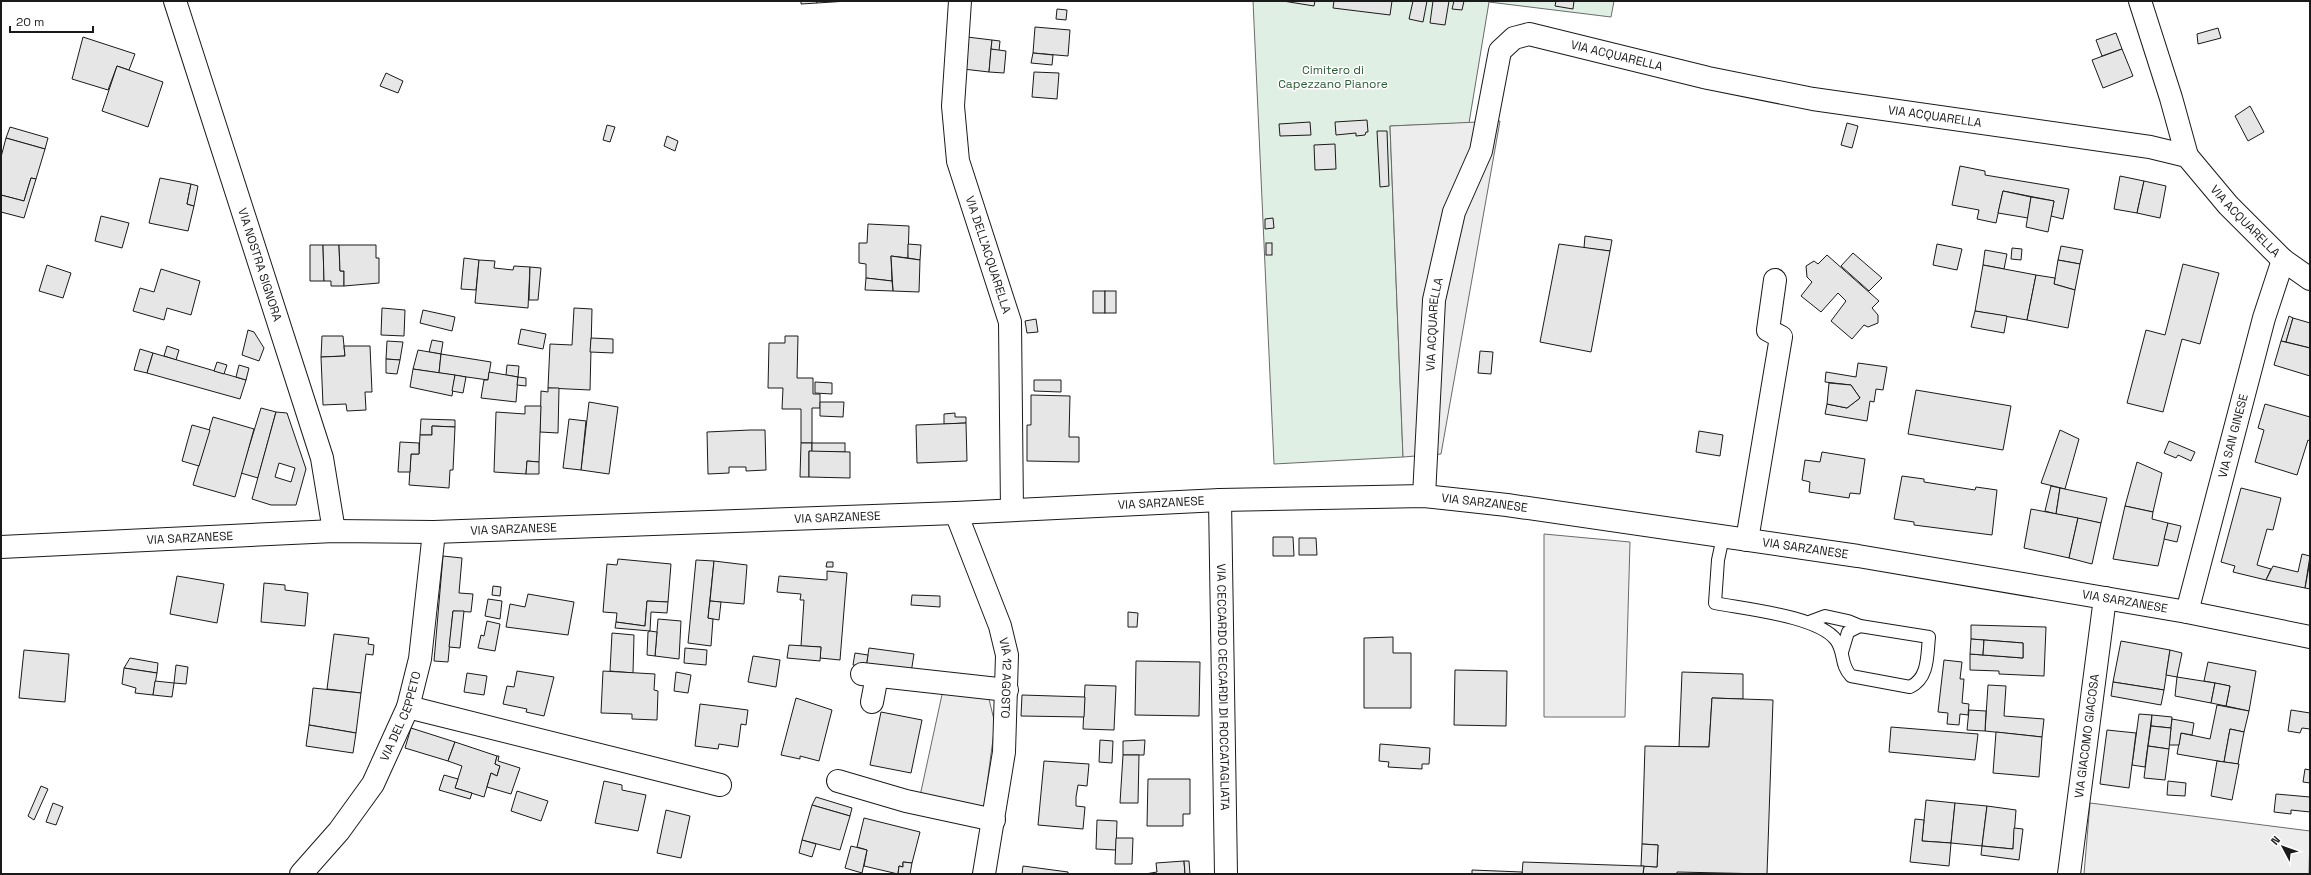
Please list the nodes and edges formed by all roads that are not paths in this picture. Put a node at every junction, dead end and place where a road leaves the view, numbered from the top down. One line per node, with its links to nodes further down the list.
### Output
1 (174, 1): 12 (street, VIA NOSTRA SIGNORA)
2 (960, 1): 10 (street, VIA DELL'ACQUARELLA)
3 (2140, 1): 4 (street, VIA ACQUARELLA)
4 (2187, 156): 5 (street, VIA ACQUARELLA); 8 (street, VIA ACQUARELLA)
5 (2283, 260): 7 (street, VIA ACQUARELLA); 18 (street, VIA SAN GINESE)
6 (1775, 280): 15 (street)
7 (2310, 280)
8 (1424, 496): 9 (street, VIA SARZANESE); 14 (street, VIA SARZANESE)
9 (1220, 500): 10 (street, VIA SARZANESE); 31 (street, VIA CECCARDO CECCARDI DI ROCCATAGLIATA)
10 (1012, 510): 11 (street, VIA SARZANESE)
11 (956, 513): 13 (street, VIA SARZANESE); 23 (street, VIA 12 AGOSTO)
12 (334, 531): 13 (street, VIA SARZANESE); 16 (street, VIA SARZANESE)
13 (434, 532): 25 (street, VIA DEL CEPPETO)
14 (1723, 537): 15 (street, VIA SARZANESE); 19 (lane)
15 (1747, 540): 17 (street, VIA SARZANESE)
16 (1, 547)
17 (2105, 598): 18 (street, VIA SARZANESE); 32 (street, VIA GIACOMO GIACOSA)
18 (2188, 612): 21 (street, VIA SARZANESE)
19 (1809, 622): 20 (lane); 22 (lane)
20 (1860, 626): 22 (lane); 22 (lane)
21 (2310, 637)
22 (1842, 652)
23 (1007, 690): 24 (street); 28 (street, VIA 12 AGOSTO)
24 (872, 702)
25 (408, 707): 27 (street); 29 (street, VIA DEL CEPPETO)
26 (838, 782): 28 (street)
27 (720, 785)
28 (994, 820): 30 (street, VIA 12 AGOSTO)
29 (300, 874)
30 (984, 874)
31 (1226, 874)
32 (2069, 874)

